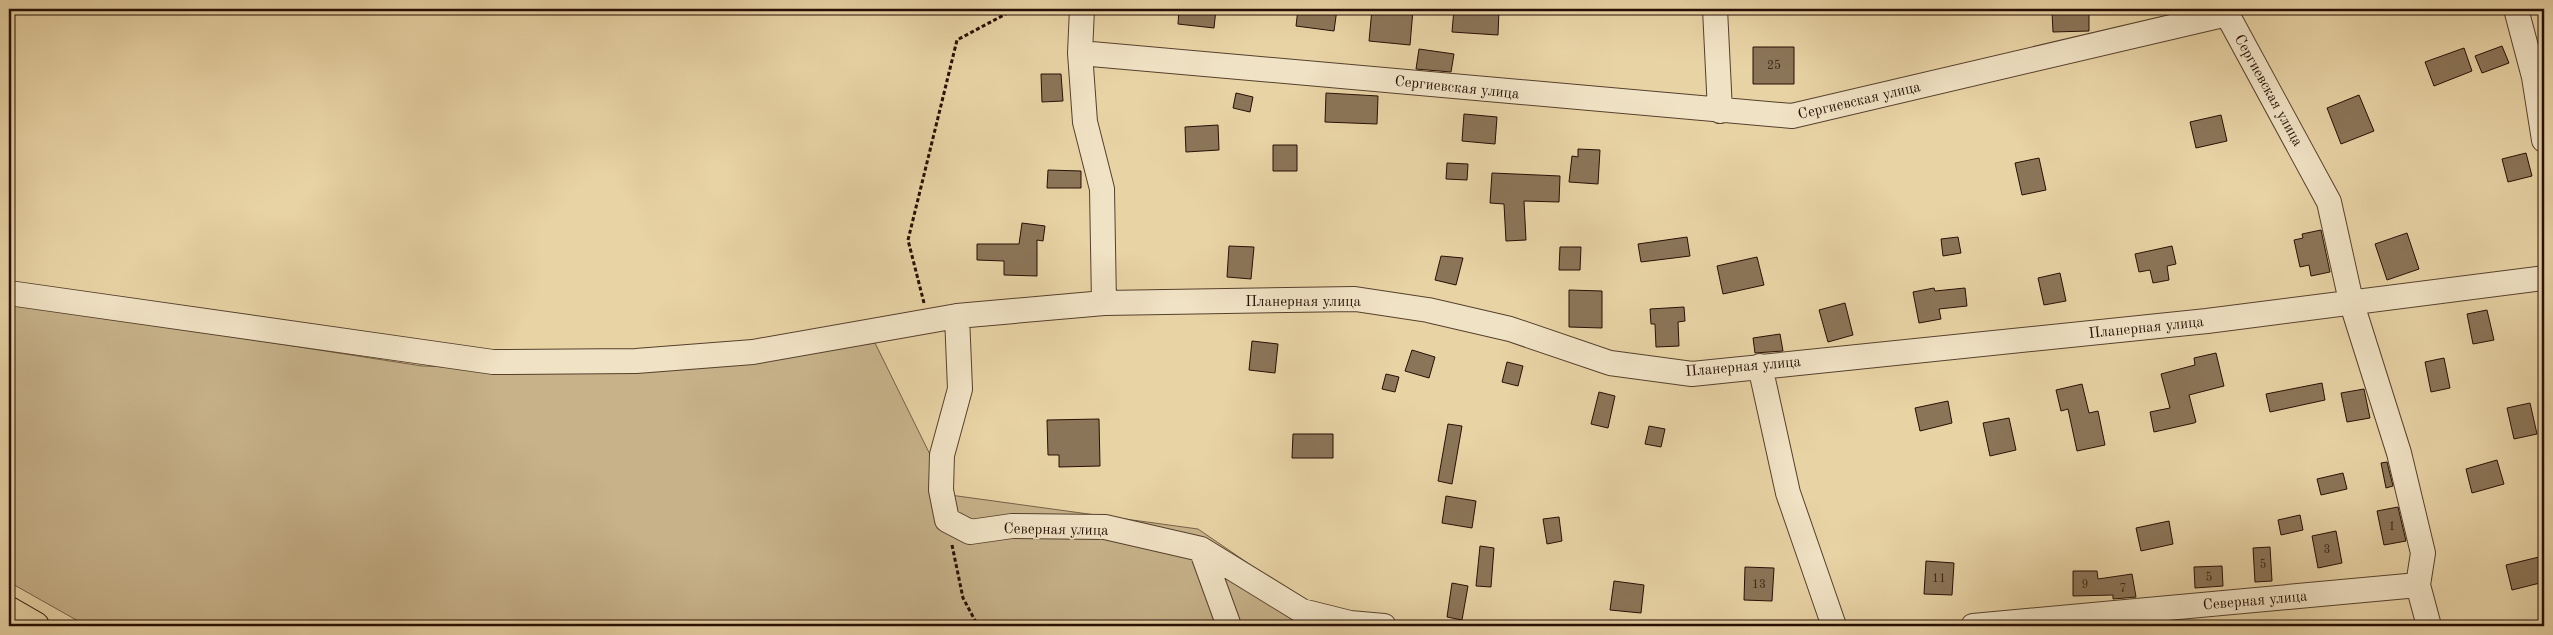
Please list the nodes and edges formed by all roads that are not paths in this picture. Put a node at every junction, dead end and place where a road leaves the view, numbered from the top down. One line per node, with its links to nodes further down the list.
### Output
1 (1082, 9): 6 (street)
2 (1715, 9): 7 (street)
3 (2516, 9): 8 (street)
4 (2235, 12): 5 (street, Сергиевская улица); 11 (street, Сергиевская улица)
5 (2203, 14): 7 (street, Сергиевская улица)
6 (1080, 53): 7 (street, Сергиевская улица); 12 (street)
7 (1720, 111)
8 (2544, 140)
9 (2544, 278): 11 (street, Планерная улица)
10 (9, 293): 13 (street, Планерная улица)
11 (2351, 301): 14 (street, Планерная улица); 16 (street, Сергиевская улица)
12 (1104, 303): 13 (street, Планерная улица); 14 (street, Планерная улица)
13 (957, 316): 15 (street, Северная улица)
14 (1760, 366): 21 (street)
15 (1201, 549): 19 (street); 20 (street, Северная улица)
16 (2418, 585): 22 (street, Северная улица); 23 (street)
17 (9, 611): 18 (main road)
18 (35, 626)
19 (1229, 626)
20 (1384, 626)
21 (1834, 626)
22 (1974, 626)
23 (2429, 626)

